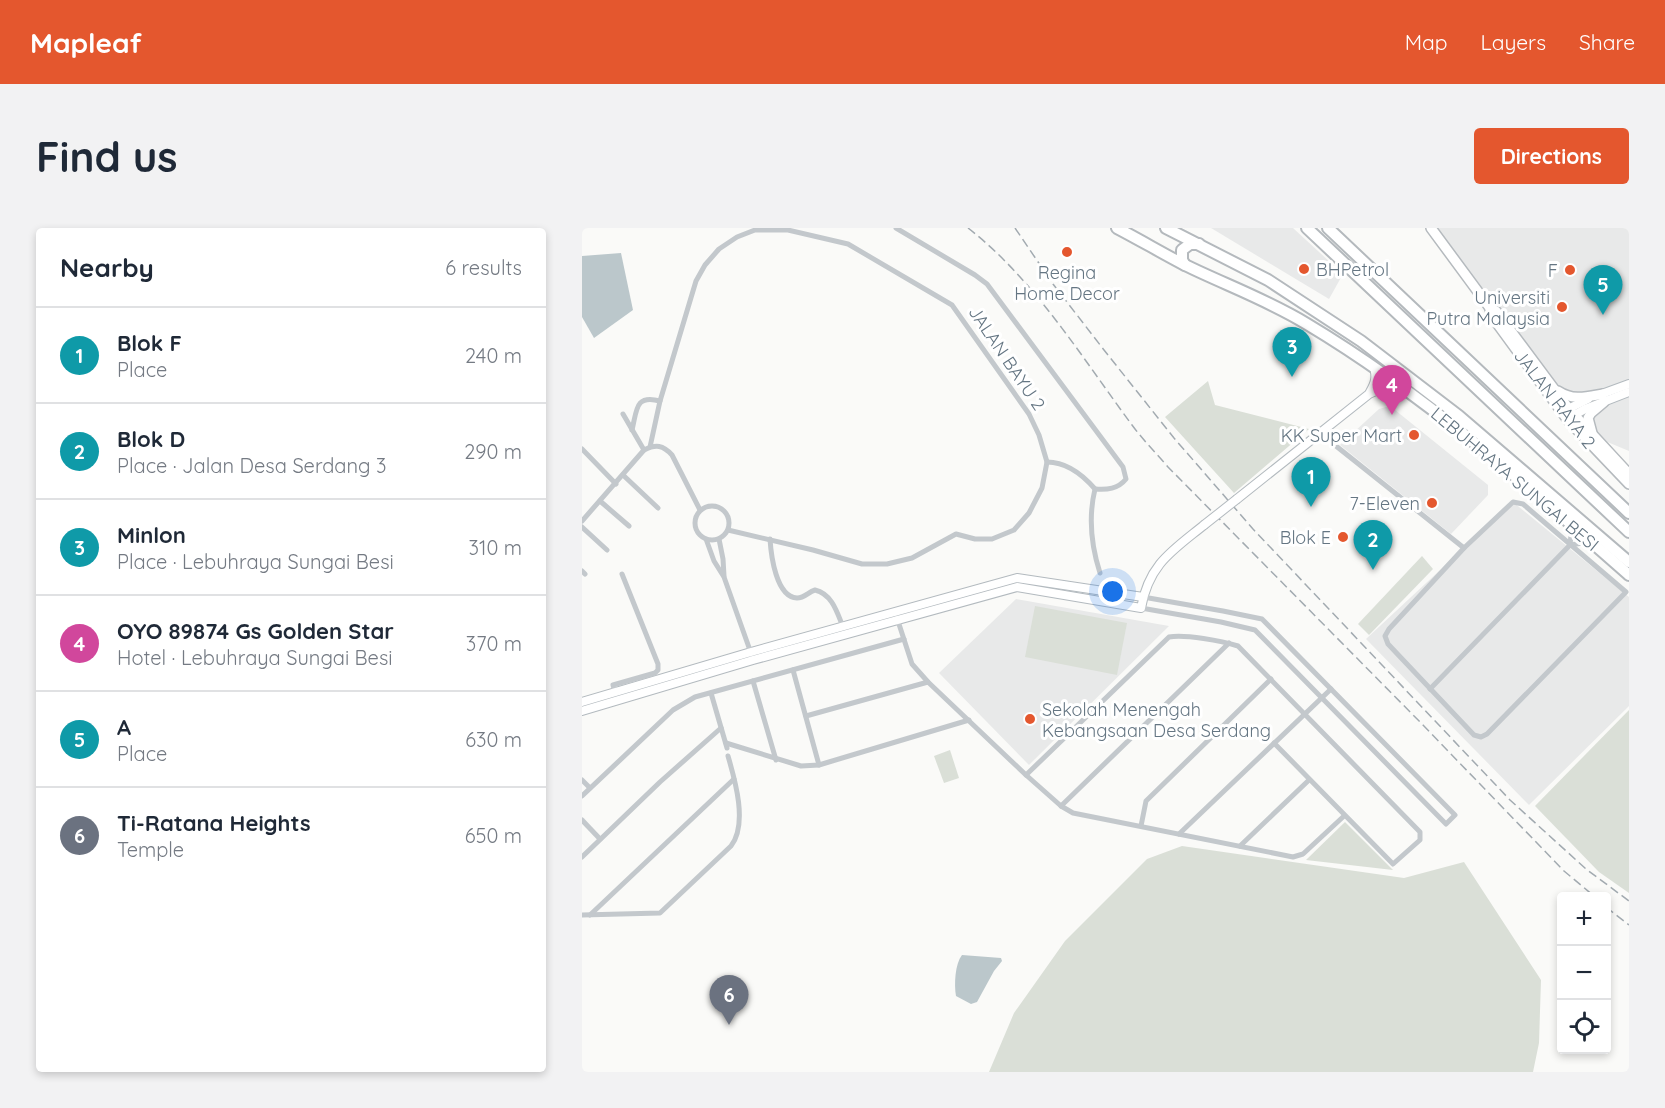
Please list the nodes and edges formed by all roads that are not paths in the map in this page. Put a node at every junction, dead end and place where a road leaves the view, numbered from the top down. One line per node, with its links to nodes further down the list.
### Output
1 (896, 228): 31 (street)
2 (1117, 228): 9 (highway, LEBUHRAYA SUNGAI BESI)
3 (1166, 228): 8 (highway, LEBUHRAYA SUNGAI BESI)
4 (1307, 228): 41 (highway)
5 (1328, 228): 35 (highway)
6 (1431, 228): 10 (main road)
7 (755, 229): 18 (street); 26 (street, JALAN BAYU 2)
8 (1199, 244): 9 (highway); 49 (highway, LEBUHRAYA SUNGAI BESI)
9 (1185, 265): 11 (highway, LEBUHRAYA SUNGAI BESI)
10 (1490, 308): 14 (main road); 20 (main road, JALAN RAYA 2)
11 (1374, 366): 13 (highway, LEBUHRAYA SUNGAI BESI); 16 (street)
12 (1629, 384): 17 (street)
13 (1403, 388): 16 (street); 37 (highway, LEBUHRAYA SUNGAI BESI)
14 (1553, 388): 17 (main road); 20 (main road)
15 (1629, 392): 17 (street)
16 (1369, 394): 22 (street)
17 (1604, 398): 20 (street); 23 (main road)
18 (660, 401): 21 (street); 24 (street)
19 (623, 414): 21 (street)
20 (1568, 414): 23 (main road, JALAN RAYA 2); 30 (main road, JALAN RAYA 2)
21 (632, 430): 24 (street)
22 (1322, 431): 47 (street); 54 (street, bridge)
23 (1594, 438): 27 (main road, JALAN RAYA 2)
24 (647, 448): 28 (street); 34 (street)
25 (582, 449): 29 (street)
26 (1047, 462): 31 (street); 44 (street)
27 (1629, 474)
28 (623, 475): 29 (street); 33 (street)
29 (616, 484): 32 (street)
30 (1629, 484)
31 (1095, 489): 50 (street)
32 (600, 501): 36 (street); 38 (street)
33 (658, 508)
34 (700, 510): 40 (street); 42 (street)
35 (1629, 513)
36 (582, 521)
37 (1567, 521): 45 (highway, LEBUHRAYA SUNGAI BESI); 46 (street)
38 (629, 526)
39 (582, 527): 48 (street)
40 (728, 530): 43 (street); 44 (street)
41 (1629, 532)
42 (706, 539): 43 (street); 53 (street)
43 (719, 539): 53 (street)
44 (770, 539): 57 (street)
45 (1590, 542): 46 (street); 52 (highway, LEBUHRAYA SUNGAI BESI)
46 (1570, 545): 47 (street); 66 (street); 66 (street)
47 (1464, 548): 66 (street)
48 (607, 550)
49 (1629, 562)
50 (1100, 573)
51 (622, 574): 67 (street)
52 (1629, 575)
53 (724, 577): 60 (street)
54 (1143, 597): 55 (street); 56 (street); 65 (street)
55 (1141, 608): 56 (street); 69 (street)
56 (897, 616): 57 (street); 58 (street); 60 (street)
57 (843, 627): 60 (street)
58 (903, 639): 61 (street); 64 (street)
59 (1228, 643): 62 (street); 80 (street); 86 (street)
60 (752, 656): 67 (street); 71 (street)
61 (793, 670): 63 (street); 73 (street)
62 (1271, 679): 72 (street); 89 (street)
63 (753, 681): 68 (street); 78 (street)
64 (928, 682): 73 (street); 74 (street)
65 (1331, 689): 69 (street); 69 (street)
66 (1430, 689)
67 (615, 692): 70 (street)
68 (711, 693): 75 (street); 84 (street)
69 (1321, 698): 72 (street)
70 (582, 702)
71 (582, 711)
72 (1304, 715): 76 (street); 87 (street)
73 (806, 716): 79 (street)
74 (969, 720): 79 (street); 80 (street)
75 (722, 728): 78 (street); 91 (street)
76 (1274, 743): 83 (street); 90 (street)
77 (728, 756): 81 (street)
78 (776, 760): 79 (street)
79 (819, 765)
80 (1026, 775): 86 (street)
81 (734, 779): 95 (street); 95 (street)
82 (582, 780): 84 (street)
83 (1309, 780): 87 (street); 92 (street)
84 (590, 788): 85 (street)
85 (582, 796)
86 (1061, 806): 89 (street)
87 (1344, 816): 92 (street)
88 (582, 820): 91 (street)
89 (1141, 826): 90 (street)
90 (1179, 834): 92 (street)
91 (600, 839): 93 (street)
92 (1240, 846)
93 (582, 857)
94 (582, 915): 95 (street)
95 (590, 915)

